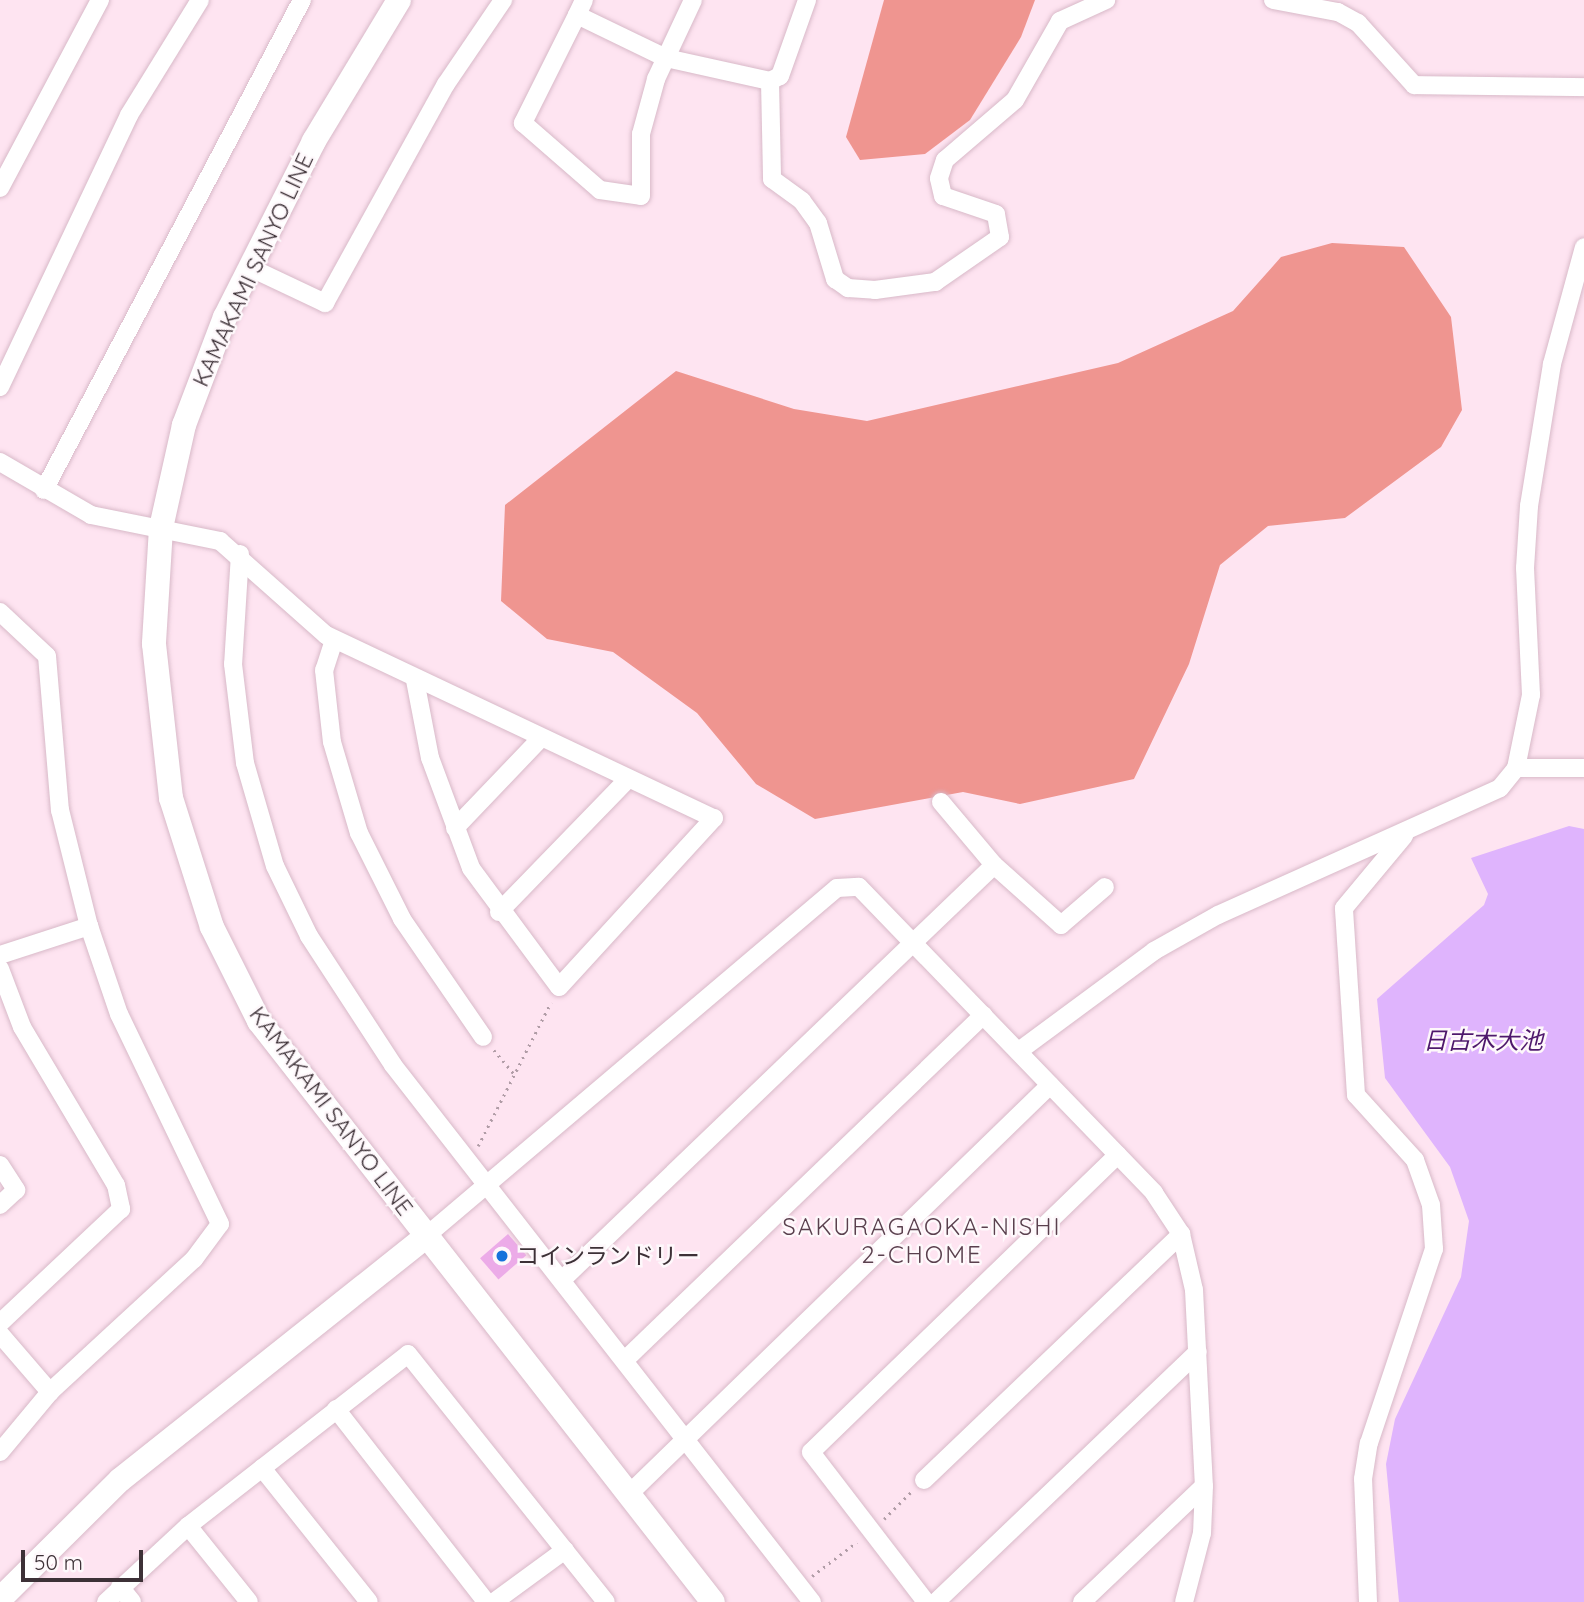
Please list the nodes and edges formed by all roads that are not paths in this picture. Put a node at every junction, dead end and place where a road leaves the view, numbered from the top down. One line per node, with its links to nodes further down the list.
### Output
1 (100, 0): 14 (street)
2 (200, 0): 17 (street)
3 (302, 0): 19 (street)
4 (399, 0): 16 (main road, KAMAKAMI SANYO LINE)
5 (503, 0): 16 (street)
6 (692, 0): 11 (street)
7 (807, 0): 12 (street)
8 (1106, 0): 12 (street)
9 (1273, 0): 13 (street)
10 (580, 8): 11 (street); 11 (street)
11 (666, 58): 12 (street)
12 (770, 81)
13 (1584, 87)
14 (0, 188)
15 (1584, 247): 26 (street)
16 (251, 268): 20 (main road, KAMAKAMI SANYO LINE)
17 (0, 387)
18 (0, 461): 19 (street)
19 (44, 490): 20 (street)
20 (161, 528): 21 (street); 48 (main road, KAMAKAMI SANYO LINE)
21 (240, 554): 23 (street); 45 (street)
22 (0, 612): 35 (street)
23 (334, 640): 24 (street); 40 (street)
24 (415, 680): 25 (street); 30 (street)
25 (541, 738): 28 (street); 30 (street)
26 (1516, 768): 27 (street); 31 (street)
27 (1584, 768)
28 (628, 779): 34 (street); 34 (street)
29 (942, 802): 32 (street)
30 (455, 828): 34 (street)
31 (1406, 833): 41 (street); 79 (street)
32 (994, 865): 33 (street); 36 (street)
33 (1105, 887)
34 (499, 912)
35 (89, 926): 37 (street); 54 (street)
36 (915, 942): 39 (street); 45 (street); 49 (street)
37 (0, 955)
38 (0, 969): 50 (street)
39 (983, 1015): 41 (street); 53 (street)
40 (483, 1037)
41 (1018, 1051): 42 (street)
42 (1050, 1085): 43 (street); 56 (street)
43 (1118, 1155): 47 (street); 75 (street)
44 (0, 1165): 46 (street)
45 (488, 1185): 48 (street); 49 (street)
46 (0, 1205)
47 (1181, 1234): 52 (street); 59 (street)
48 (425, 1237): 61 (main road, KAMAKAMI SANYO LINE); 65 (main road)
49 (564, 1278): 53 (street)
50 (0, 1323)
51 (0, 1334): 54 (street)
52 (1198, 1352): 60 (street); 76 (street)
53 (626, 1359): 56 (street)
54 (50, 1392): 57 (street)
55 (336, 1409): 58 (street); 63 (street); 70 (street)
56 (686, 1438): 61 (street); 74 (street)
57 (0, 1452)
58 (262, 1468): 62 (street); 69 (street)
59 (924, 1480)
60 (1204, 1486): 77 (street); 78 (street)
61 (629, 1494): 73 (main road, KAMAKAMI SANYO LINE)
62 (188, 1526): 64 (street); 68 (street)
63 (565, 1550): 71 (street); 72 (street)
64 (120, 1587): 66 (street); 67 (street)
65 (0, 1599)
66 (106, 1602)
67 (132, 1602)
68 (248, 1602)
69 (369, 1602)
70 (486, 1602)
71 (494, 1602)
72 (606, 1602)
73 (713, 1602)
74 (812, 1602)
75 (926, 1602)
76 (936, 1602)
77 (1082, 1602)
78 (1184, 1602)
79 (1368, 1602)

